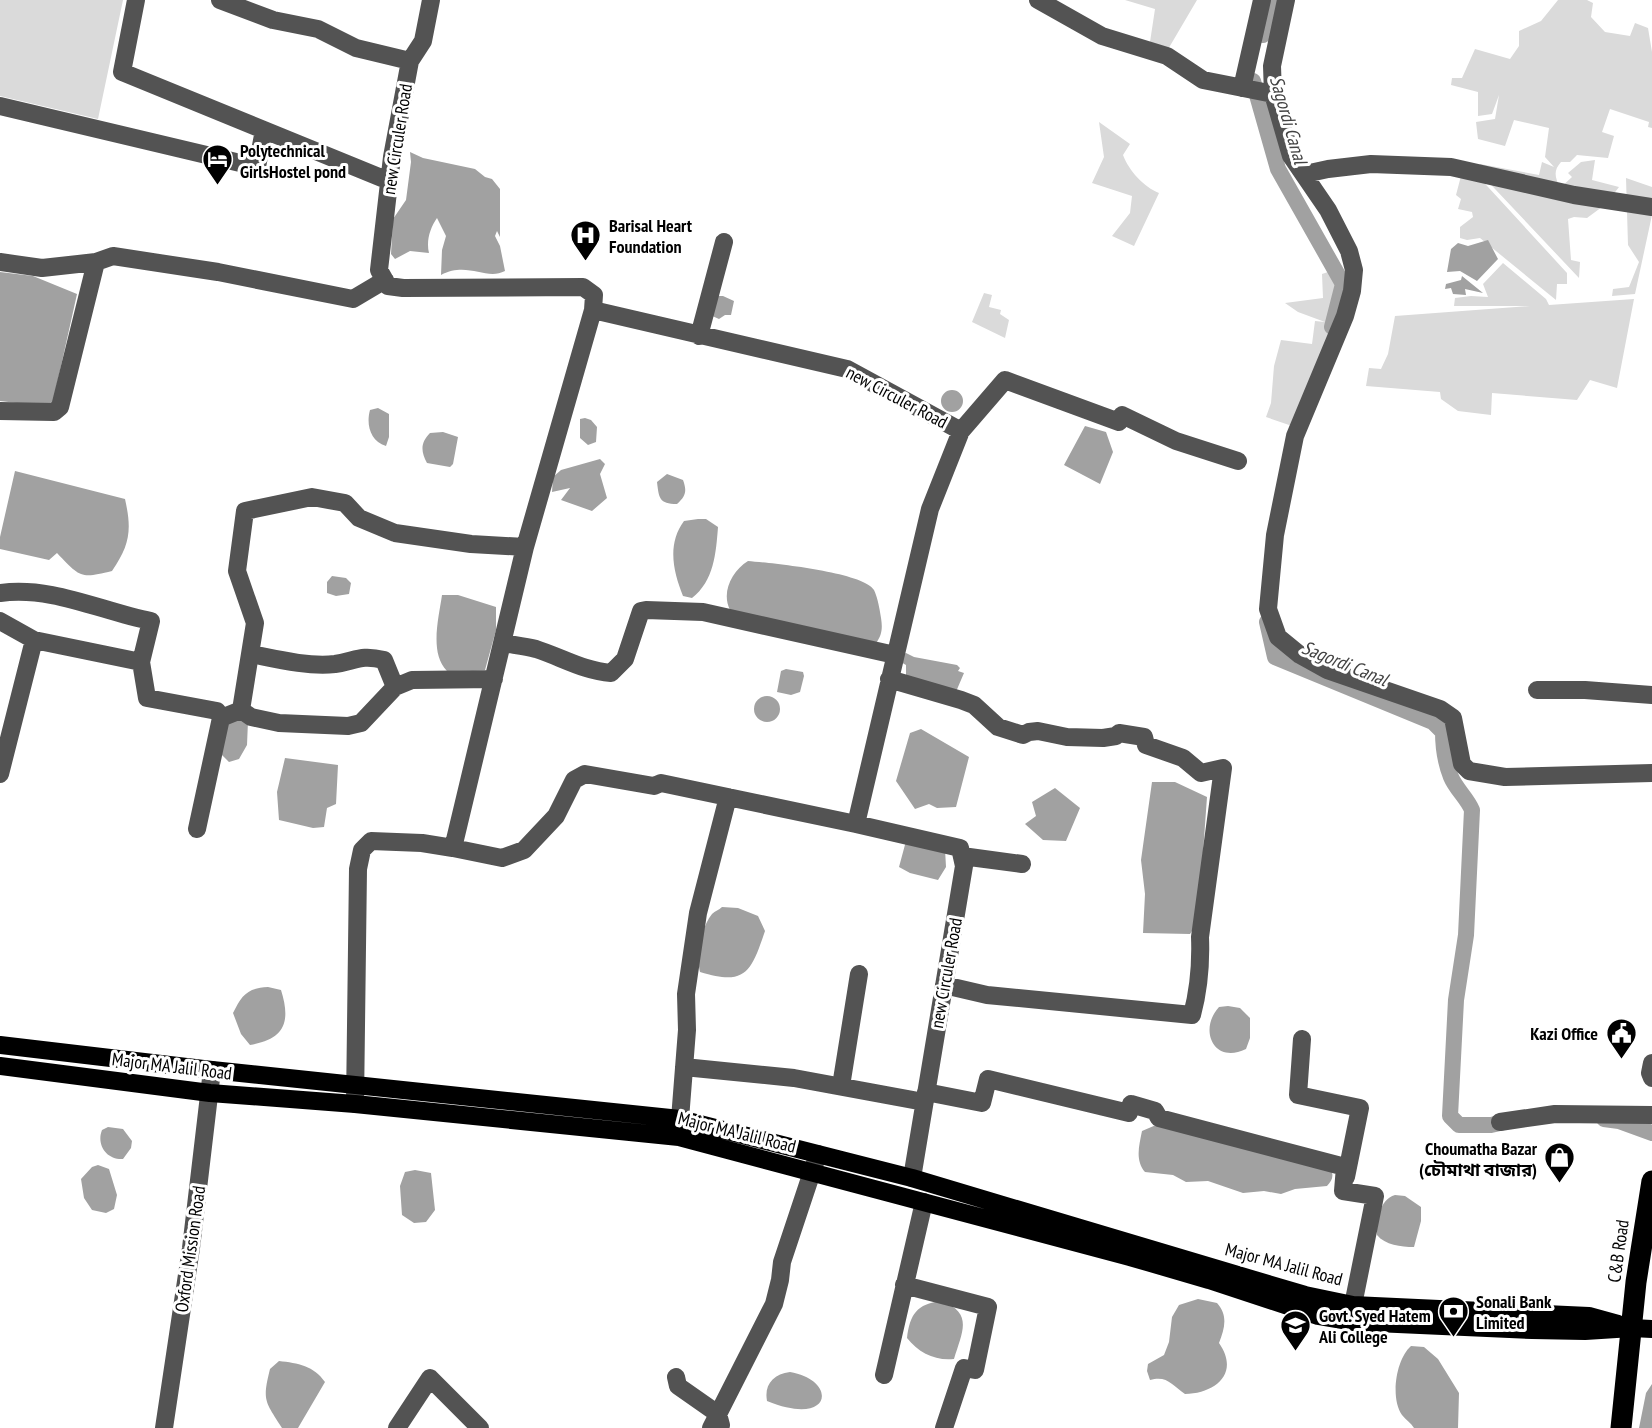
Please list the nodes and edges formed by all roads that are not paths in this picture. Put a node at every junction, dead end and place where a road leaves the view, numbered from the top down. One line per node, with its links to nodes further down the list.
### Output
1 (136, 0): 11 (street)
2 (220, 0): 7 (street)
3 (431, 0): 7 (street, new Circuler Road)
4 (1038, 0): 8 (street)
5 (1262, 0): 8 (street)
6 (1286, 0): 9 (street)
7 (410, 61): 13 (street, new Circuler Road)
8 (1242, 88): 9 (street)
9 (1273, 94): 12 (street)
10 (0, 106): 11 (street)
11 (264, 130): 13 (street)
12 (1305, 174): 14 (street); 40 (street)
13 (389, 181): 18 (street, new Circuler Road)
14 (1652, 207)
15 (724, 242): 20 (street)
16 (0, 262): 17 (street)
17 (96, 262): 18 (street); 21 (street)
18 (385, 280): 19 (street)
19 (593, 310): 20 (street, new Circuler Road); 24 (street)
20 (699, 336): 22 (street, new Circuler Road)
21 (0, 411)
22 (961, 431): 23 (street); 30 (street, new Circuler Road)
23 (1238, 461)
24 (525, 547): 28 (street); 29 (street)
25 (0, 593): 31 (street)
26 (0, 621): 27 (street)
27 (34, 640): 31 (street); 39 (street)
28 (503, 643): 30 (street); 32 (street)
29 (251, 654): 34 (street); 37 (street)
30 (895, 655): 33 (street, new Circuler Road)
31 (141, 662): 38 (street)
32 (494, 679): 34 (street); 44 (street)
33 (889, 679): 42 (street, new Circuler Road); 48 (street)
34 (395, 687): 37 (street)
35 (1537, 690): 36 (street)
36 (1652, 695)
37 (242, 710): 38 (street)
38 (220, 718): 43 (street)
39 (0, 774)
40 (1652, 774)
41 (728, 797): 42 (street); 44 (street); 53 (street)
42 (856, 824): 45 (street)
43 (197, 829)
44 (453, 848): 56 (street)
45 (962, 856): 46 (street); 48 (street, new Circuler Road)
46 (1022, 864)
47 (859, 974): 57 (street)
48 (944, 985): 59 (street, new Circuler Road)
49 (1302, 1039): 68 (street)
50 (0, 1045): 54 (main road, Major MA Jalil Road)
51 (1652, 1063): 55 (street)
52 (0, 1066): 58 (main road, Major MA Jalil Road)
53 (684, 1067): 57 (street); 62 (street)
54 (212, 1070): 56 (main road, Major MA Jalil Road); 58 (street, Oxford Mission Road)
55 (1652, 1077)
56 (355, 1083): 60 (street); 62 (main road, Major MA Jalil Road)
57 (841, 1086): 59 (street)
58 (210, 1093): 60 (main road, Major MA Jalil Road); 76 (street, Oxford Mission Road)
59 (925, 1097): 66 (street, new Circuler Road); 68 (street)
60 (355, 1104): 65 (main road, Major MA Jalil Road)
61 (1652, 1115): 63 (street)
62 (680, 1119): 64 (main road, Major MA Jalil Road)
63 (1500, 1122)
64 (818, 1154): 65 (street); 66 (main road, Major MA Jalil Road)
65 (812, 1172): 69 (main road, Major MA Jalil Road); 75 (street)
66 (912, 1178): 71 (main road, Major MA Jalil Road)
67 (1652, 1181): 72 (highway, C&B Road)
68 (1343, 1191): 71 (street)
69 (924, 1202): 70 (street); 72 (main road, Major MA Jalil Road)
70 (904, 1285): 73 (street); 79 (street)
71 (1353, 1305): 72 (main road, Major MA Jalil Road)
72 (1642, 1329): 80 (highway, C&B Road); 81 (highway, C&B Road)
73 (884, 1375)
74 (676, 1377): 75 (street)
75 (718, 1423)
76 (164, 1428)
77 (397, 1428): 78 (street)
78 (480, 1428)
79 (944, 1428)
80 (1611, 1428)
81 (1621, 1428)

